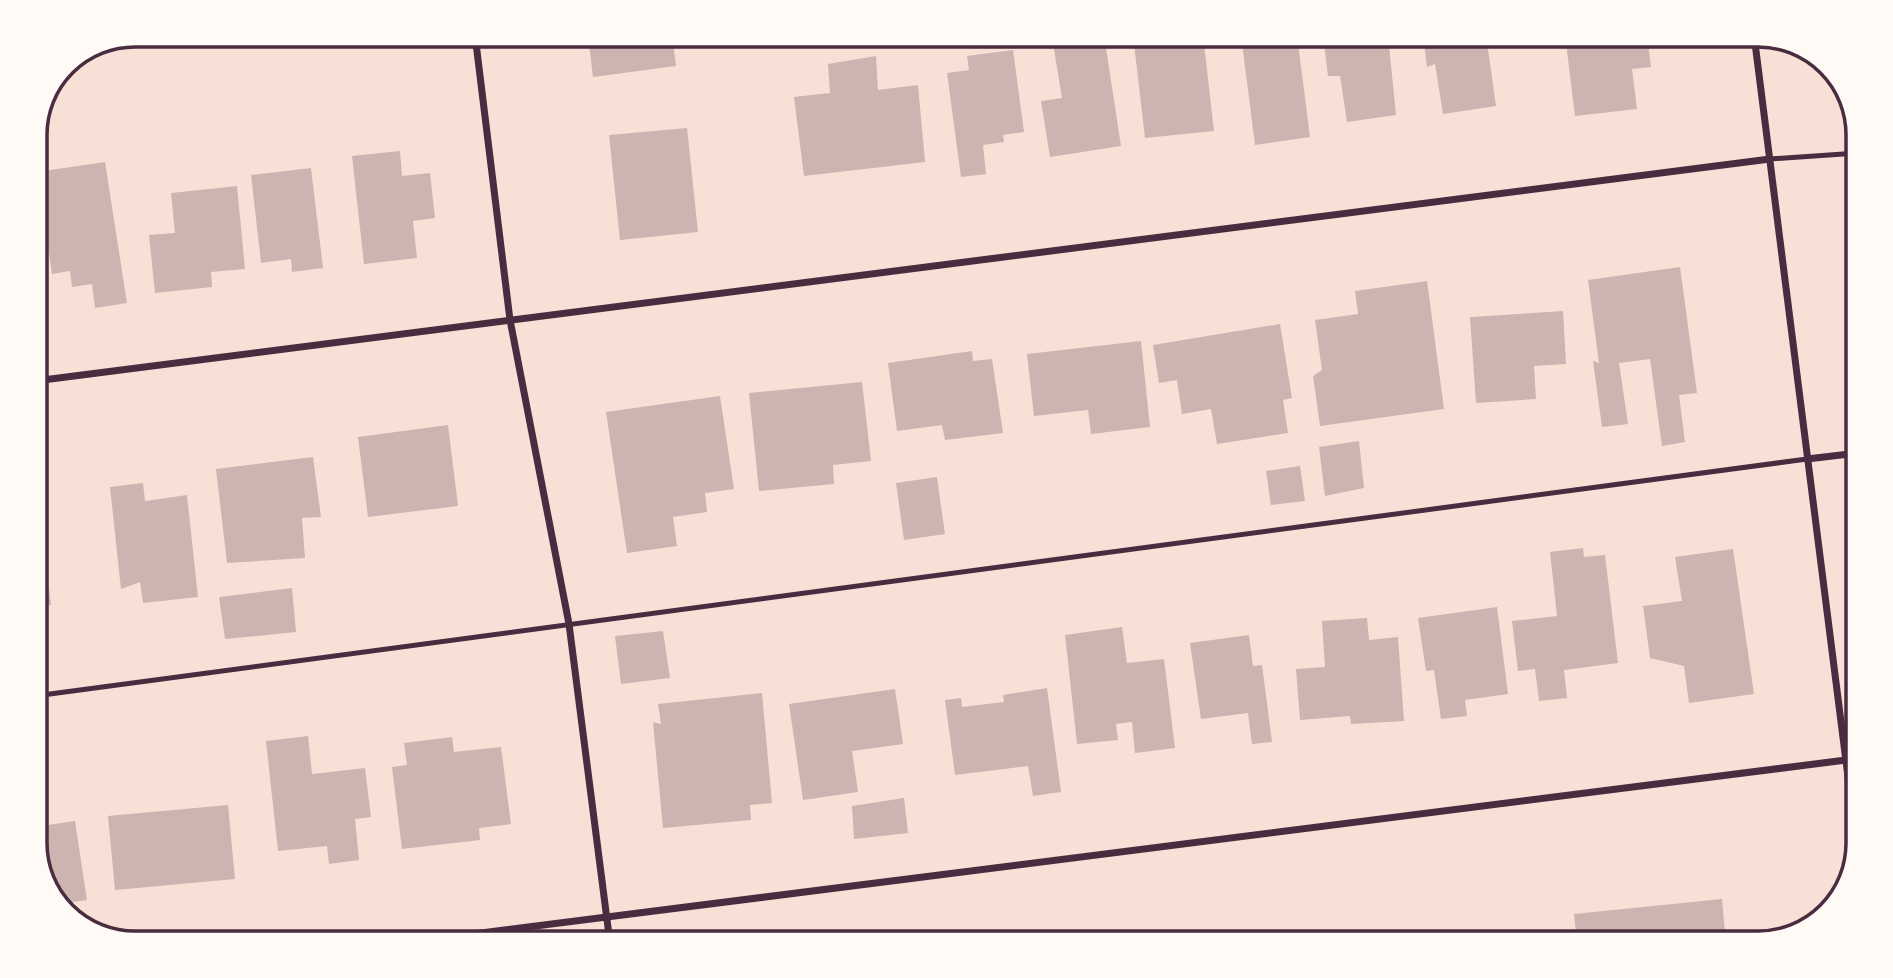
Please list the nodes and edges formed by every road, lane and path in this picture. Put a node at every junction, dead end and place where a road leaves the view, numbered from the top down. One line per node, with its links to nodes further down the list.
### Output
1 (476, 47): 5 (street)
2 (1756, 47): 4 (street)
3 (1846, 154): 4 (lane)
4 (1770, 159): 5 (street); 8 (street)
5 (510, 320): 6 (street); 9 (street)
6 (47, 378)
7 (1846, 454): 8 (street)
8 (1807, 459): 9 (lane); 11 (street)
9 (569, 624): 10 (lane); 13 (street)
10 (47, 694)
11 (1844, 745): 12 (street)
12 (1846, 760): 13 (street)
13 (606, 917): 14 (street); 15 (street)
14 (496, 931)
15 (608, 931)

